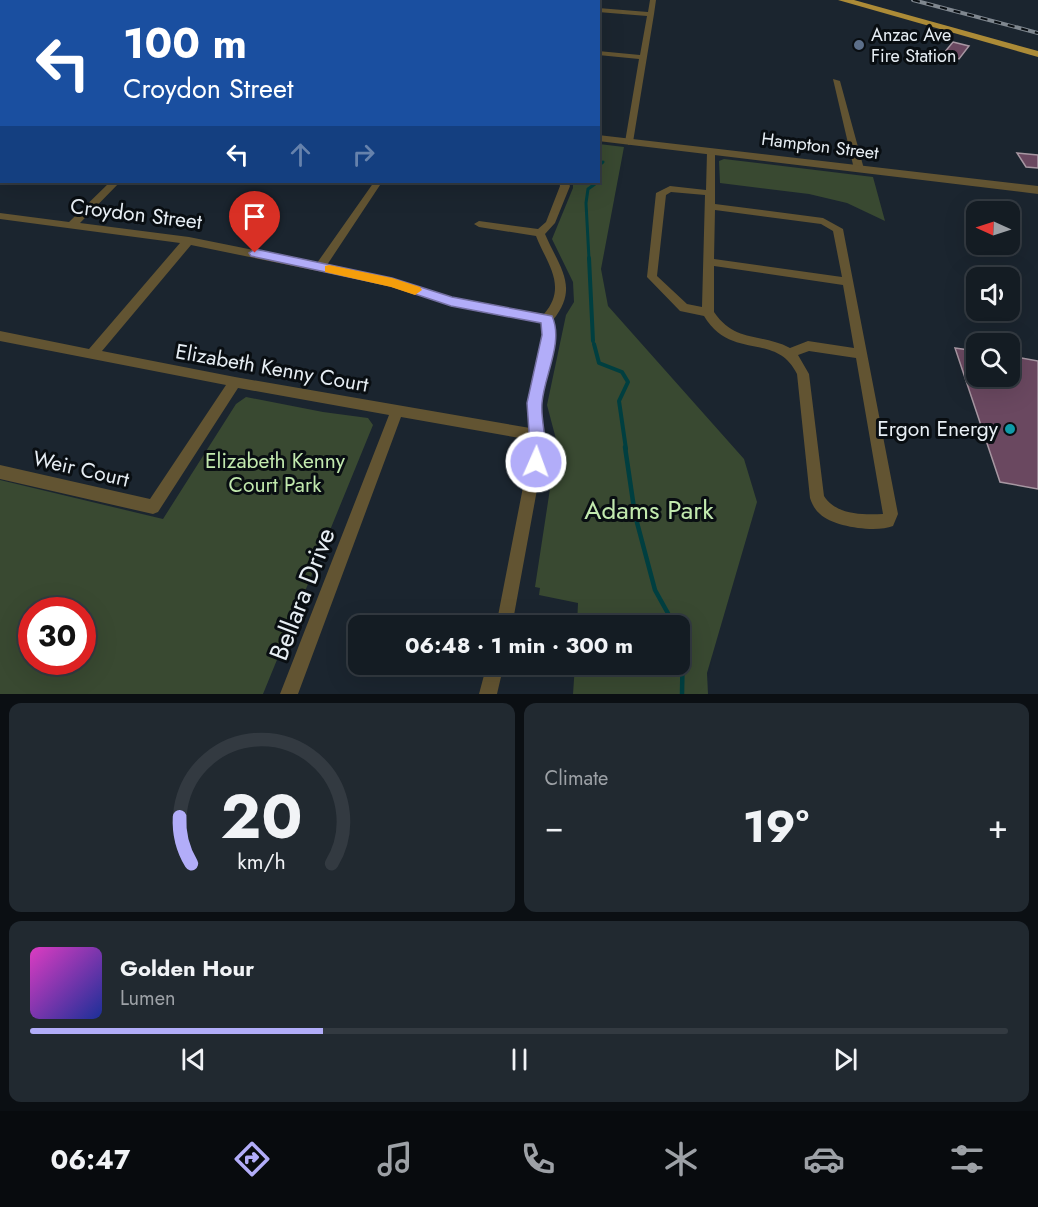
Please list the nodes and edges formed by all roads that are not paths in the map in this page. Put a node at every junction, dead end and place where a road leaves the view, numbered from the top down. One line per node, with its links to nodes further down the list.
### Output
1 (653, 0): 4 (street)
2 (843, 0): 5 (highway)
3 (600, 10): 4 (street)
4 (651, 14): 7 (street)
5 (1038, 52)
6 (600, 53): 7 (street)
7 (644, 57): 10 (street)
8 (836, 81): 12 (street)
9 (600, 138): 10 (street, Hampton Street)
10 (629, 142): 11 (street, Hampton Street)
11 (711, 152): 12 (street, Hampton Street); 17 (street)
12 (859, 169): 16 (street, Hampton Street)
13 (114, 183): 20 (street)
14 (377, 183): 24 (street)
15 (564, 183): 21 (street)
16 (1038, 190)
17 (710, 200): 23 (street); 25 (street); 26 (street)
18 (0, 216): 20 (street, Croydon Street)
19 (479, 224): 21 (street)
20 (71, 226): 22 (street, Croydon Street)
21 (540, 233): 27 (street)
22 (189, 240): 24 (street, Croydon Street); 30 (street)
23 (709, 262): 25 (street); 26 (street)
24 (320, 267): 27 (street, Croydon Street)
25 (848, 282): 31 (street)
26 (708, 312): 29 (street)
27 (547, 319): 34 (street)
28 (0, 336): 30 (street, Elizabeth Kenny Court)
29 (790, 352): 31 (street); 31 (street)
30 (92, 354): 32 (street, Elizabeth Kenny Court)
31 (861, 354)
32 (235, 382): 33 (street, Elizabeth Kenny Court); 35 (street, Weir Court)
33 (397, 411): 34 (street, Elizabeth Kenny Court); 38 (street, Bellara Drive)
34 (537, 435): 36 (street)
35 (0, 472)
36 (506, 615)
37 (493, 675): 39 (street)
38 (289, 694)
39 (488, 694)

